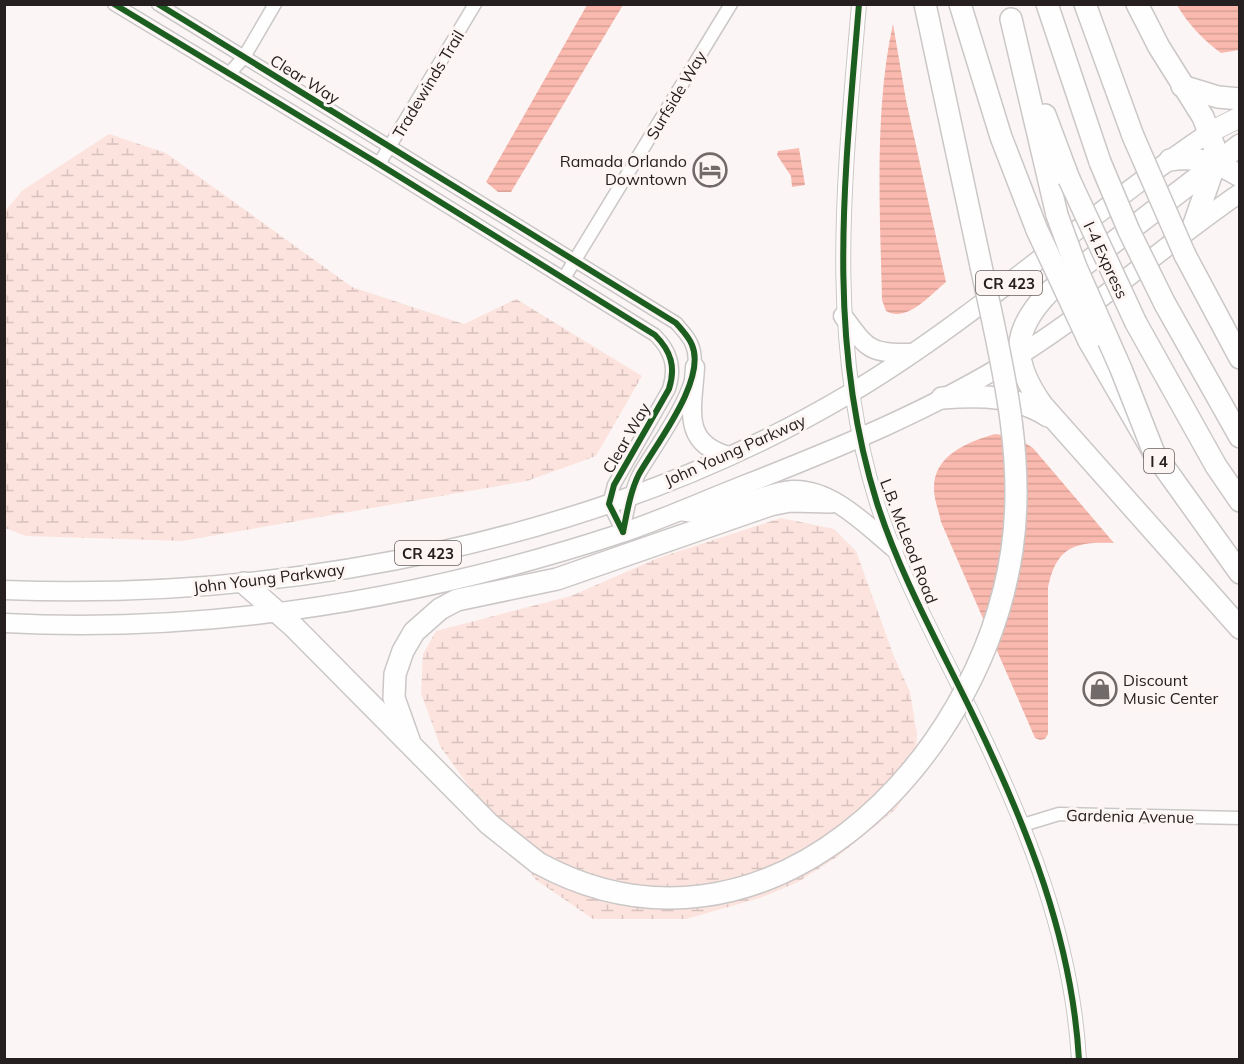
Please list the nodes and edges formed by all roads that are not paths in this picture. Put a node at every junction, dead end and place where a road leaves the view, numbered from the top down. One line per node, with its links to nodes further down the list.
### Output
1 (114, 4): 14 (street, Clear Way)
2 (158, 4): 13 (street, Clear Way)
3 (275, 4): 13 (street)
4 (475, 4): 20 (street, Tradewinds Trail)
5 (731, 4): 27 (street, Surfside Way)
6 (860, 4): 29 (street, L.B. McLeod Road)
7 (925, 4): 54 (highway, bridge)
8 (960, 4): 39 (highway, I 4, bridge)
9 (1047, 4): 37 (highway, I-4 Express, bridge)
10 (1085, 4): 32 (highway, bridge)
11 (1137, 4): 15 (highway)
12 (1009, 12): 39 (highway, bridge); 42 (highway, I-4 Express, bridge)
13 (244, 57): 14 (street); 20 (street, Clear Way)
14 (229, 74): 22 (street, Clear Way)
15 (1182, 86): 16 (highway); 18 (highway)
16 (1239, 99)
17 (1239, 117): 18 (highway, John Young Parkway / CR 423)
18 (1210, 132): 21 (main road, John Young Parkway / CR 423); 23 (highway)
19 (1239, 145): 23 (highway)
20 (390, 147): 22 (street, Tradewinds Trail); 27 (street, Clear Way)
21 (1170, 160): 23 (highway); 30 (main road, John Young Parkway / CR 423)
22 (380, 164): 28 (street, Clear Way)
23 (1215, 164): 24 (highway); 26 (highway); 31 (highway)
24 (1239, 176)
25 (1239, 193): 26 (main road, John Young Parkway / CR 423)
26 (1194, 224): 31 (main road, John Young Parkway / CR 423)
27 (575, 260): 28 (street, Surfside Way); 33 (street, Clear Way)
28 (564, 278): 44 (street, Clear Way)
29 (843, 316): 30 (main road); 34 (street, L.B. McLeod Road)
30 (912, 354): 34 (main road, John Young Parkway / CR 423)
31 (1019, 356): 35 (main road, John Young Parkway / CR 423); 36 (highway)
32 (1239, 358)
33 (695, 367): 40 (main road); 41 (street, Clear Way)
34 (850, 393): 38 (street, L.B. McLeod Road); 40 (main road, John Young Parkway / CR 423)
35 (942, 398): 36 (highway); 38 (main road, John Young Parkway / CR 423)
36 (1058, 422): 53 (highway)
37 (1239, 437)
38 (859, 439): 45 (main road, John Young Parkway / CR 423); 47 (street, L.B. McLeod Road)
39 (1154, 453): 48 (highway, I 4)
40 (729, 456): 41 (main road, John Young Parkway / CR 423)
41 (631, 494): 44 (main road, John Young Parkway / CR 423); 46 (street, Clear Way)
42 (1239, 501)
43 (831, 502): 45 (main road); 47 (main road); 54 (highway)
44 (609, 504): 46 (street); 49 (main road, John Young Parkway / CR 423)
45 (678, 510): 46 (main road, John Young Parkway / CR 423)
46 (623, 532): 51 (main road, John Young Parkway / CR 423)
47 (894, 548): 56 (street, L.B. McLeod Road)
48 (1239, 573)
49 (244, 583): 50 (main road, John Young Parkway / CR 423); 51 (highway)
50 (4, 590)
51 (276, 613): 52 (main road, John Young Parkway / CR 423); 54 (highway)
52 (4, 623)
53 (1239, 628)
54 (409, 740)
55 (1239, 818): 56 (street, Gardenia Avenue)
56 (1023, 825): 57 (street, L.B. McLeod Road)
57 (1079, 1059)

